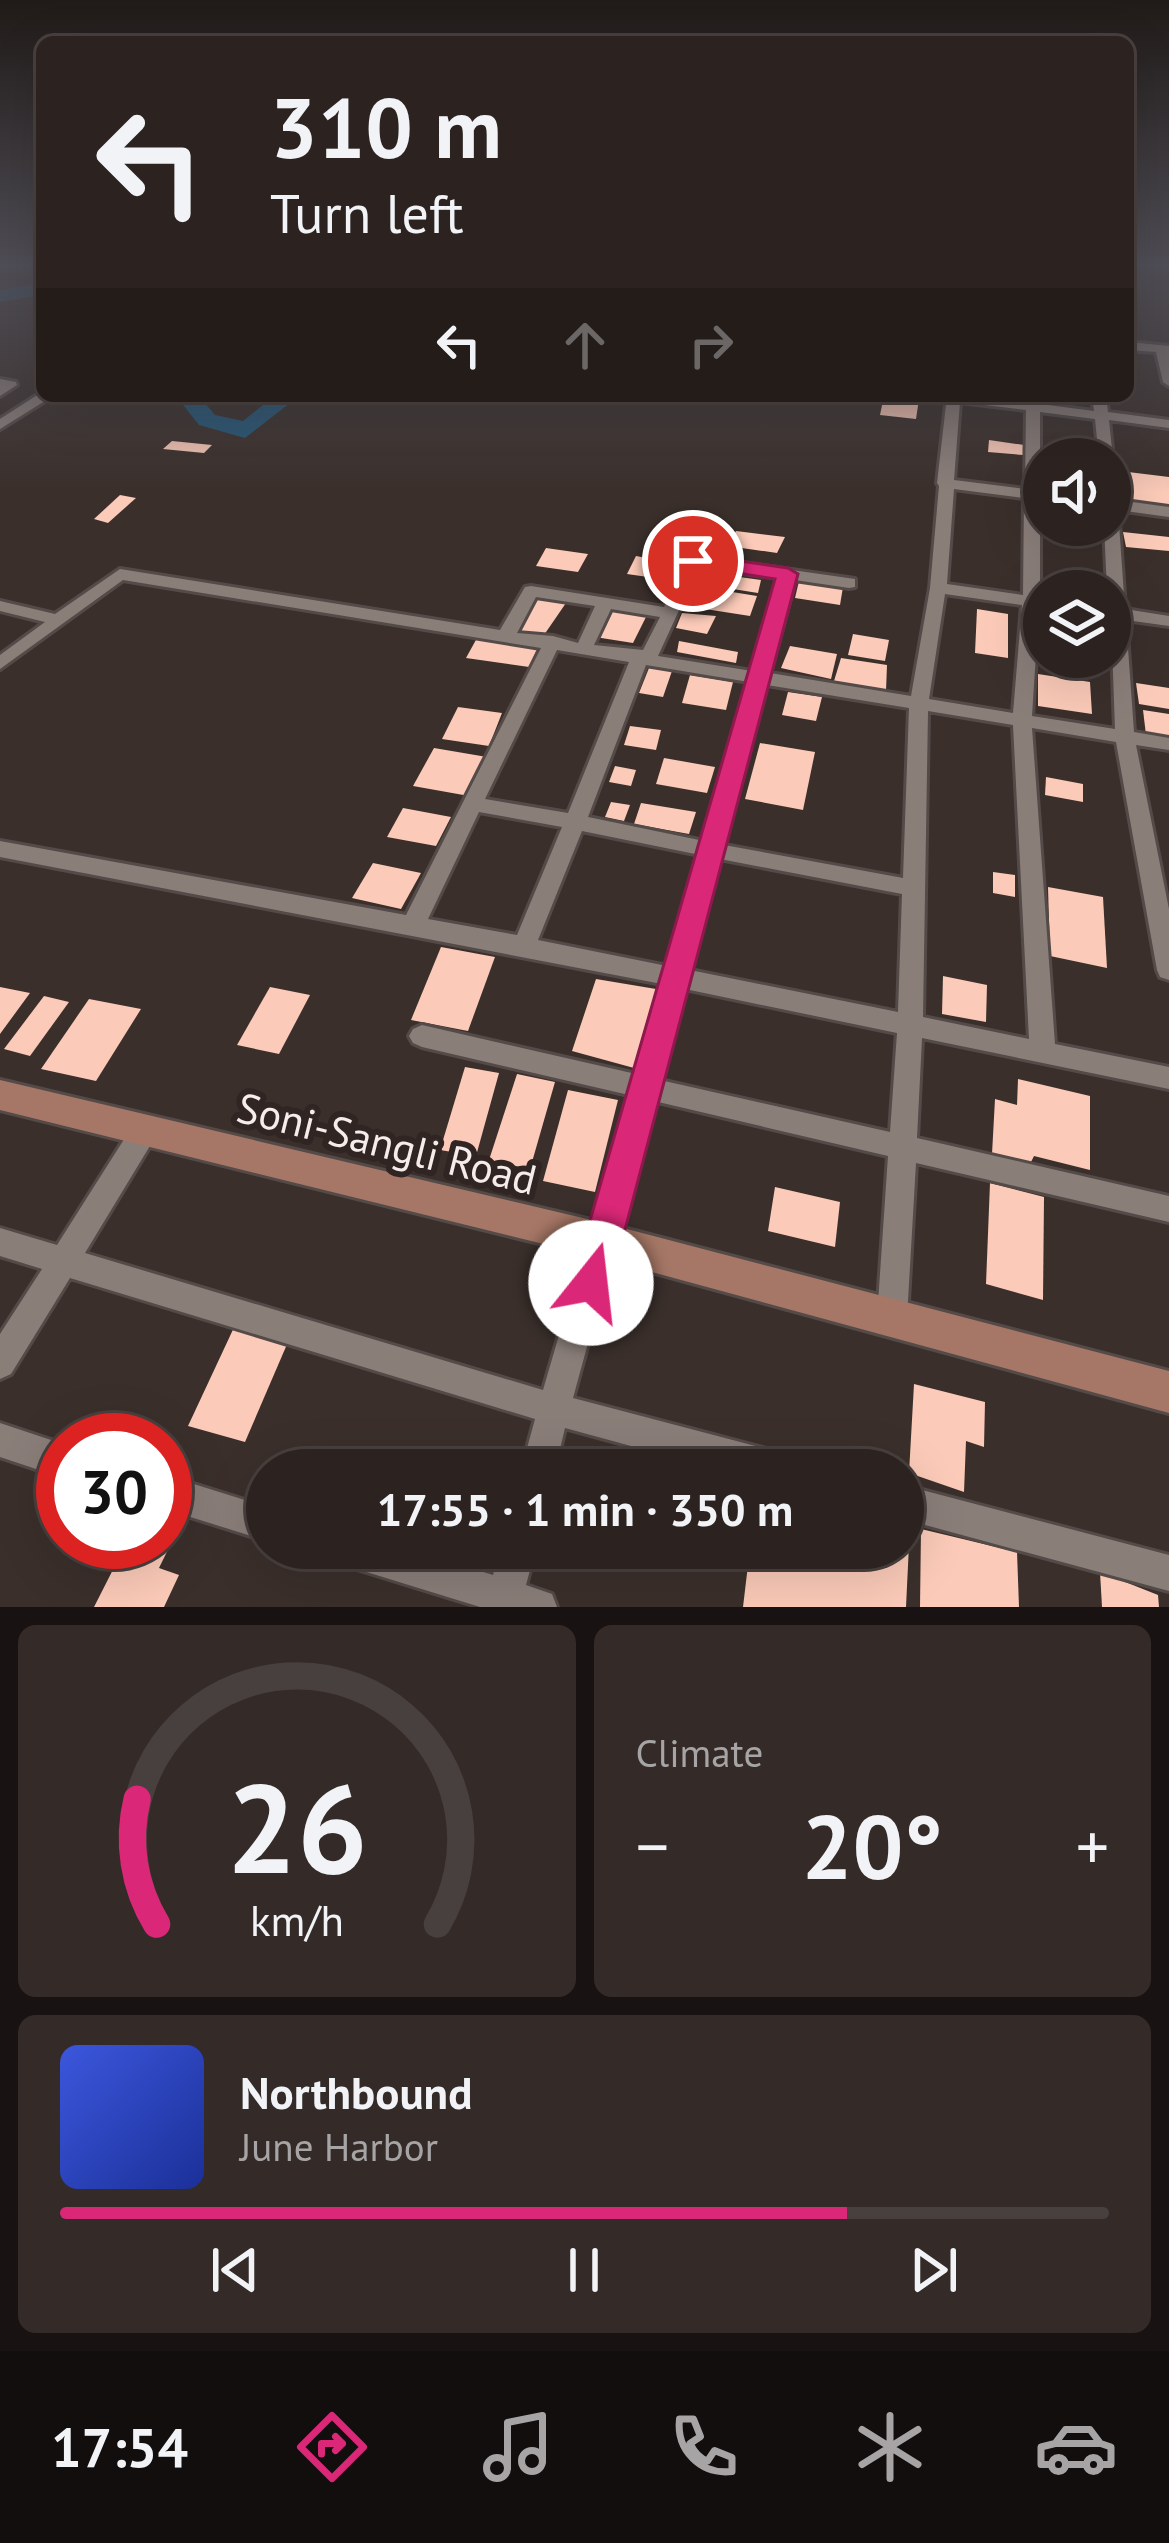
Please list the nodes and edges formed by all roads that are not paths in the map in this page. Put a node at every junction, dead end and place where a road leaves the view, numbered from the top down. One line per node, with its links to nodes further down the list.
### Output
1 (1134, 347): 2 (street)
2 (1165, 350): 3 (street)
3 (1169, 382)
4 (36, 401): 9 (street)
5 (953, 402): 13 (street)
6 (1033, 402): 8 (street); 11 (street)
7 (1100, 402): 8 (street)
8 (1101, 416): 10 (street); 12 (street)
9 (0, 424)
10 (1169, 424)
11 (1035, 438)
12 (1104, 438)
13 (944, 483): 14 (street); 19 (street)
14 (1023, 493)
15 (1131, 507): 16 (street)
16 (1169, 512)
17 (788, 574): 18 (street); 23 (street); 32 (street)
18 (849, 584)
19 (938, 588): 20 (street); 35 (street)
20 (1023, 600)
21 (605, 603): 23 (street); 27 (street); 29 (street)
22 (0, 606): 25 (street)
23 (670, 613): 30 (street)
24 (1131, 615): 26 (street)
25 (58, 620): 27 (street); 31 (street)
26 (1169, 621)
27 (507, 634): 28 (street)
28 (553, 641): 29 (street); 39 (street)
29 (584, 646): 30 (street)
30 (645, 656): 32 (street); 40 (street)
31 (0, 664)
32 (758, 675): 35 (street); 42 (street)
33 (1027, 678): 36 (street)
34 (1119, 678): 37 (street)
35 (919, 703): 36 (street); 43 (street)
36 (1022, 720): 37 (street); 50 (street)
37 (1125, 737): 38 (street); 46 (street)
38 (1169, 744)
39 (472, 805): 40 (street); 44 (street)
40 (574, 822): 42 (street); 45 (street)
41 (0, 849): 44 (street)
42 (712, 850): 43 (street); 47 (street)
43 (914, 888): 48 (street)
44 (412, 925): 45 (street)
45 (524, 946): 47 (street)
46 (1169, 970)
47 (676, 979): 48 (street); 52 (street)
48 (910, 1026): 50 (street); 55 (street)
49 (422, 1036): 52 (street)
50 (1043, 1052): 51 (street)
51 (1169, 1078)
52 (646, 1087): 55 (street); 57 (street)
53 (0, 1095): 54 (main road, Soni-Sangli Road)
54 (146, 1131): 57 (main road, Soni-Sangli Road); 59 (street)
55 (903, 1144): 56 (street); 60 (street)
56 (1169, 1209)
57 (604, 1241): 60 (main road, Soni-Sangli Road); 63 (street)
58 (0, 1242): 59 (street)
59 (63, 1261): 61 (street); 63 (street)
60 (892, 1318): 62 (main road, Soni-Sangli Road)
61 (0, 1363)
62 (1169, 1392)
63 (554, 1409): 65 (street); 66 (street)
64 (0, 1440): 67 (street)
65 (544, 1449)
66 (704, 1449)
67 (36, 1452)
68 (192, 1500): 70 (street)
69 (924, 1508): 73 (street)
70 (246, 1517)
71 (410, 1569): 74 (street)
72 (517, 1569): 74 (street)
73 (1169, 1573)
74 (516, 1604)

